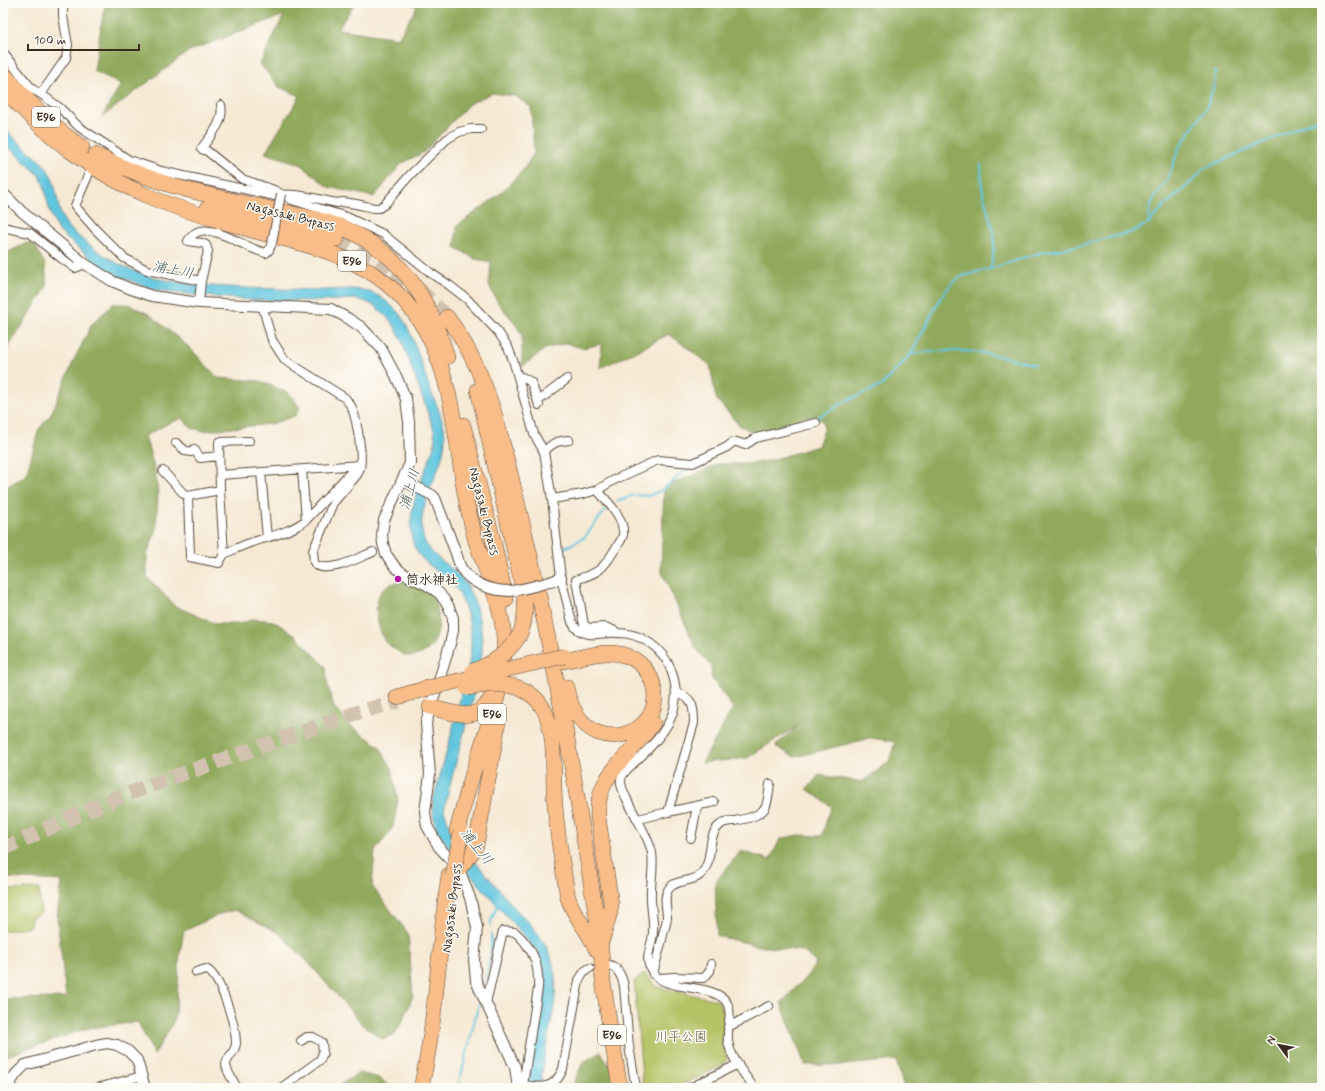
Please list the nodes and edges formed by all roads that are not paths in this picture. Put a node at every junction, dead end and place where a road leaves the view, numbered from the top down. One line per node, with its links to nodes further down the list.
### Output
1 (63, 3): 5 (street)
2 (3, 53): 5 (street)
3 (3, 73): 9 (highway, Nagasaki Bypass / E96)
4 (3, 88): 13 (highway, Nagasaki Bypass / E96)
5 (41, 94): 8 (street)
6 (221, 105): 12 (street)
7 (481, 129): 12 (street)
8 (104, 143): 9 (street); 12 (street)
9 (96, 157): 15 (highway, Nagasaki Bypass / E96); 54 (highway, Nagasaki Bypass / E96)
10 (90, 171): 18 (street)
11 (3, 193): 16 (street)
12 (281, 194): 18 (street, bridge); 24 (street)
13 (203, 216): 17 (highway, Nagasaki Bypass / E96); 49 (highway, Nagasaki Bypass / E96)
14 (3, 227): 16 (street)
15 (337, 239)
16 (85, 264): 19 (street)
17 (390, 277)
18 (201, 281): 19 (street)
19 (199, 300): 20 (street)
20 (262, 305): 33 (street); 38 (street)
21 (446, 317): 23 (highway, Nagasaki Bypass / E96)
22 (448, 334): 26 (highway, Nagasaki Bypass / E96)
23 (472, 355): 50 (highway); 63 (highway, Nagasaki Bypass / E96)
24 (519, 378): 25 (street); 31 (street)
25 (567, 379)
26 (478, 390): 52 (highway, bridge); 63 (highway, Nagasaki Bypass / E96)
27 (816, 423): 40 (street)
28 (569, 440): 31 (street)
29 (249, 442): 32 (street)
30 (176, 443): 32 (street)
31 (544, 452): 42 (street)
32 (219, 456): 37 (street)
33 (360, 466): 34 (street); 43 (street); 45 (street)
34 (302, 470): 36 (street); 43 (street)
35 (162, 471): 41 (street)
36 (261, 472): 37 (street); 44 (street)
37 (220, 475): 39 (street)
38 (407, 482): 47 (street, bridge); 52 (street)
39 (220, 490): 41 (street); 46 (street)
40 (597, 490): 42 (street); 48 (street)
41 (188, 496): 46 (street)
42 (552, 499): 47 (street)
43 (306, 520): 44 (street)
44 (267, 538): 46 (street)
45 (373, 552)
46 (224, 554)
47 (561, 578): 48 (street)
48 (618, 633): 51 (street)
49 (504, 640): 52 (highway); 60 (highway, Nagasaki Bypass / E96)
50 (564, 658): 52 (highway, bridge); 63 (highway)
51 (676, 694): 58 (street); 59 (street)
52 (429, 696): 53 (highway); 62 (street); 63 (highway, bridge)
53 (398, 699)
54 (500, 706): 60 (highway, Nagasaki Bypass / E96); 62 (highway)
55 (770, 784): 68 (street)
56 (714, 802): 57 (street)
57 (697, 806): 58 (street); 61 (street)
58 (668, 812): 59 (street)
59 (638, 819): 68 (street)
60 (459, 831): 62 (highway, Nagasaki Bypass / E96)
61 (691, 838)
62 (455, 871): 69 (street); 81 (highway, Nagasaki Bypass / E96); 82 (highway, Nagasaki Bypass / E96)
63 (599, 948): 84 (highway, Nagasaki Bypass / E96)
64 (711, 964): 68 (street)
65 (609, 965): 85 (street)
66 (590, 968): 83 (street)
67 (196, 972): 79 (street)
68 (656, 976): 71 (street)
69 (486, 1003): 75 (street); 75 (street)
70 (769, 1006): 71 (street)
71 (728, 1027): 73 (street)
72 (301, 1041): 80 (street)
73 (738, 1064): 86 (street); 87 (street)
74 (142, 1076): 76 (street); 77 (street); 78 (street)
75 (519, 1086): 83 (street)
76 (7, 1088)
77 (100, 1088)
78 (145, 1088)
79 (237, 1088)
80 (281, 1088)
81 (421, 1088)
82 (426, 1088)
83 (546, 1088)
84 (620, 1088)
85 (636, 1088)
86 (690, 1088)
87 (754, 1088)

